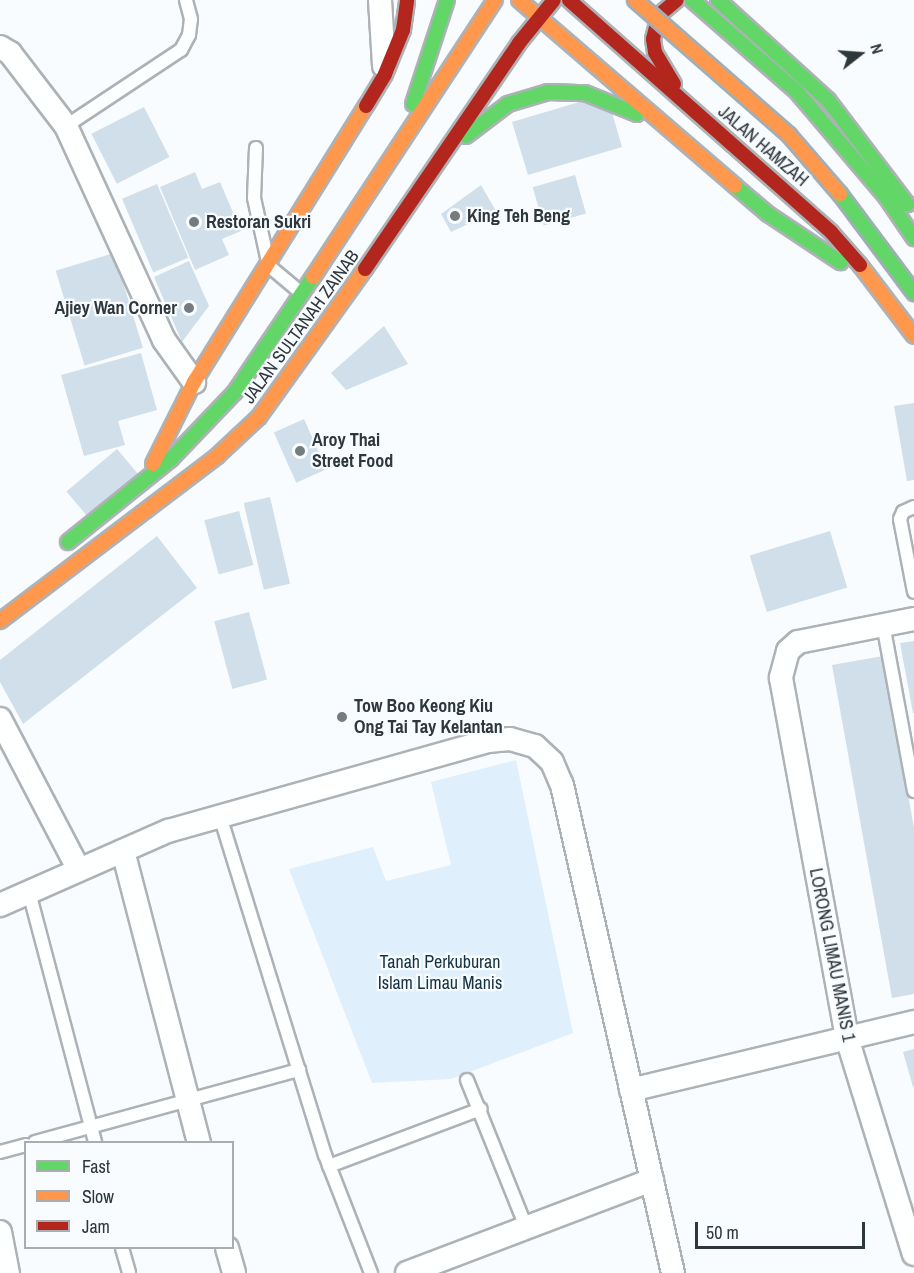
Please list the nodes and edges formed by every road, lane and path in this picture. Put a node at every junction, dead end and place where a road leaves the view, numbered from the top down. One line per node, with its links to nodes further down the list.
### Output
1 (186, 0): 20 (lane)
2 (381, 0): 14 (street); 18 (street)
3 (447, 0): 24 (main road)
4 (495, 0): 24 (main road, JALAN SULTANAH ZAINAB)
5 (519, 0): 15 (main road)
6 (554, 0): 15 (main road, JALAN SULTANAH ZAINAB)
7 (569, 0): 19 (main road, JALAN HAMZAH)
8 (635, 0): 29 (main road, bridge)
9 (677, 0): 19 (main road)
10 (692, 0): 26 (main road)
11 (704, 0): 16 (main road)
12 (718, 0): 16 (main road)
13 (735, 0): 16 (main road)
14 (406, 7): 18 (main road)
15 (540, 17): 22 (main road, JALAN SULTANAH ZAINAB); 23 (main road)
16 (741, 21): 25 (main road)
17 (0, 47): 20 (street)
18 (384, 74): 27 (main road)
19 (687, 103): 28 (main road, JALAN HAMZAH)
20 (66, 126): 32 (street)
21 (256, 148): 27 (lane)
22 (443, 154): 23 (main road); 38 (main road, JALAN SULTANAH ZAINAB)
23 (701, 156): 28 (main road)
24 (390, 164): 30 (main road, JALAN SULTANAH ZAINAB)
25 (914, 214)
26 (914, 238)
27 (269, 266): 30 (lane); 32 (main road)
28 (884, 292): 31 (main road, JALAN HAMZAH)
29 (914, 293)
30 (303, 294): 33 (main road, JALAN SULTANAH ZAINAB)
31 (914, 336)
32 (194, 382): 33 (main road)
33 (146, 479): 35 (main road, JALAN SULTANAH ZAINAB)
34 (914, 507): 36 (lane)
35 (52, 555)
36 (914, 592)
37 (914, 619): 39 (street)
38 (0, 621)
39 (883, 624): 41 (lane); 48 (street, LORONG LIMAU MANIS 1)
40 (0, 719): 44 (street)
41 (914, 791)
42 (220, 816): 43 (street); 49 (lane); 51 (street)
43 (123, 850): 44 (street); 52 (street)
44 (80, 870): 45 (street)
45 (29, 892): 46 (street); 54 (lane)
46 (0, 905)
47 (914, 1022): 48 (street)
48 (847, 1038): 51 (street); 66 (street, LORONG LIMAU MANIS 1)
49 (299, 1070): 52 (lane); 60 (lane)
50 (467, 1080): 53 (lane)
51 (631, 1090): 61 (street)
52 (189, 1102): 54 (lane); 57 (street)
53 (481, 1109): 60 (lane); 62 (lane)
54 (91, 1128): 55 (lane); 56 (lane)
55 (42, 1141)
56 (94, 1141)
57 (199, 1141)
58 (24, 1146): 59 (lane)
59 (0, 1152)
60 (329, 1166): 70 (lane)
61 (652, 1180): 62 (street); 72 (street)
62 (526, 1227): 71 (street)
63 (0, 1232): 67 (street)
64 (122, 1249): 68 (lane)
65 (227, 1249): 69 (street)
66 (914, 1254)
67 (9, 1273)
68 (129, 1273)
69 (234, 1273)
70 (371, 1273)
71 (407, 1273)
72 (673, 1273)

